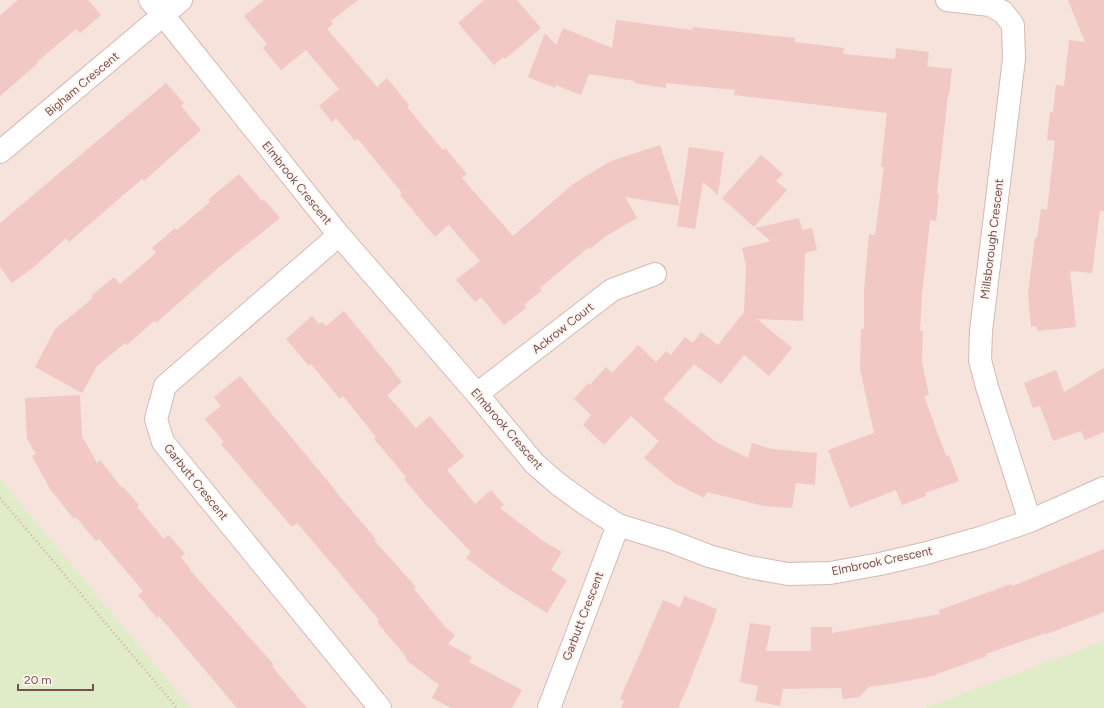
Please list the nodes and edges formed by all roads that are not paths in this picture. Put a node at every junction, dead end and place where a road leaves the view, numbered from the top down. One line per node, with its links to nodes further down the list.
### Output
1 (181, 0): 3 (street, Bigham Crescent)
2 (947, 0): 9 (street, Millsborough Crescent)
3 (157, 8): 4 (street, Bigham Crescent); 5 (street, Elmbrook Crescent)
4 (0, 152)
5 (339, 235): 7 (street, Elmbrook Crescent); 11 (street, Garbutt Crescent)
6 (655, 274): 7 (street, Ackrow Court)
7 (477, 394): 10 (street, Elmbrook Crescent)
8 (1104, 488): 9 (street, Elmbrook Crescent)
9 (1030, 521): 10 (street, Elmbrook Crescent)
10 (618, 525): 12 (street, Garbutt Crescent)
11 (380, 708)
12 (549, 708)

